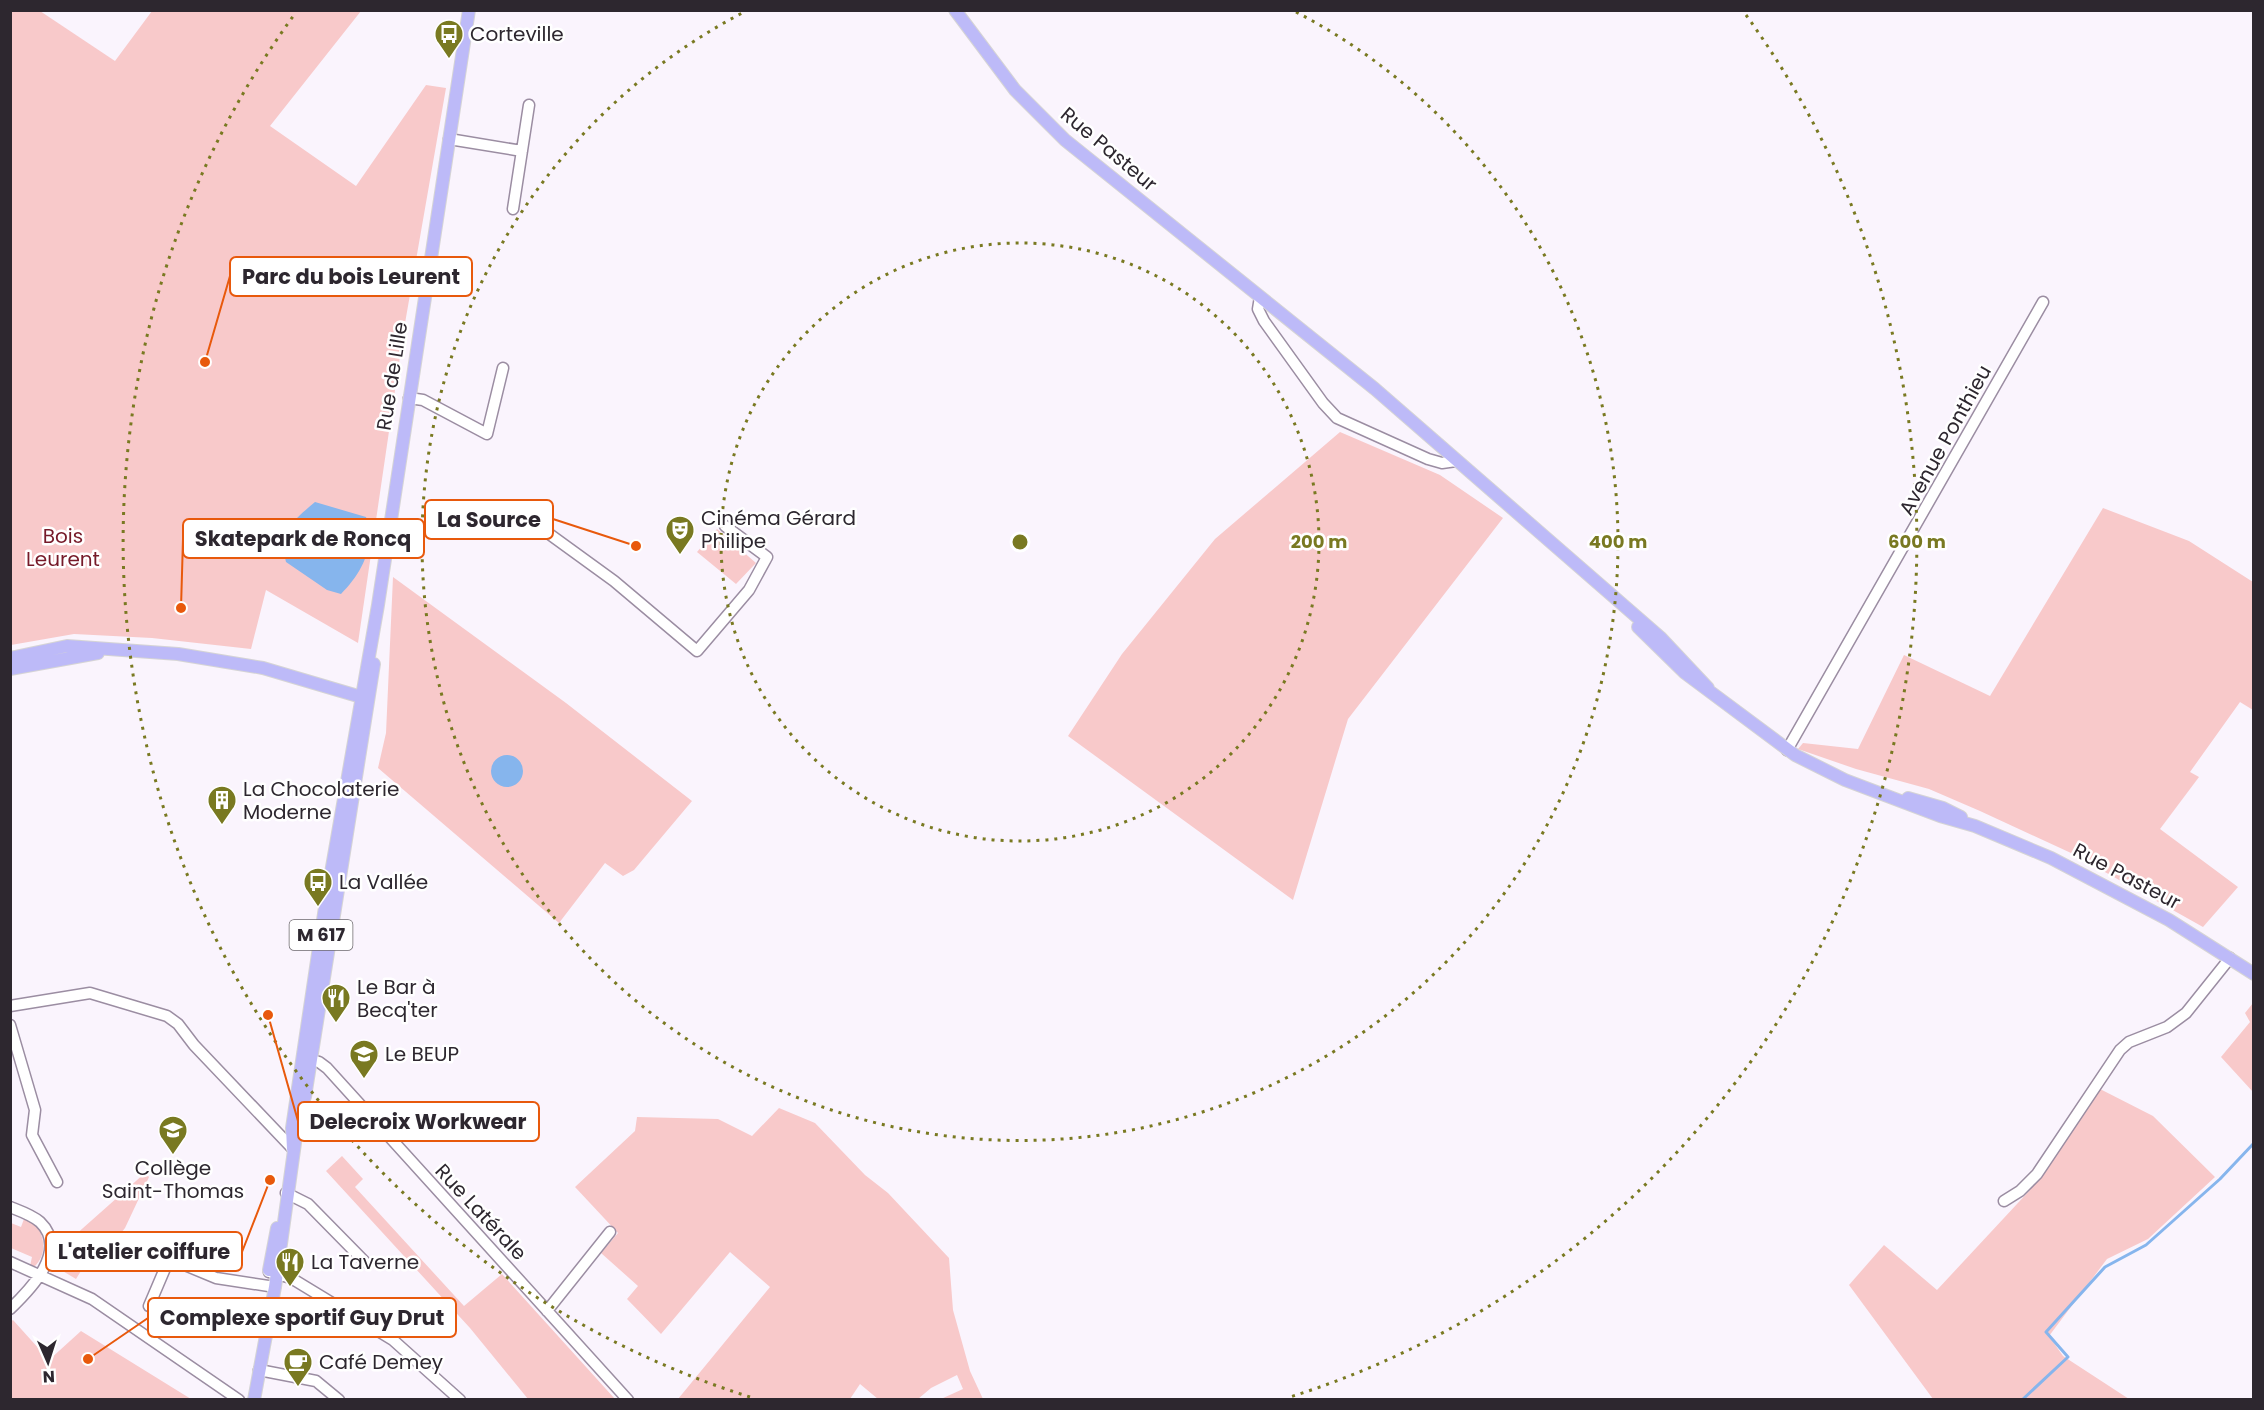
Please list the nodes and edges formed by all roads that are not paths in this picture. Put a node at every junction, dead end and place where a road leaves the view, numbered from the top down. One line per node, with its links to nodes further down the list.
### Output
1 (468, 10): 4 (main road, Rue de Lille / M 617)
2 (955, 10): 7 (main road, Rue Pasteur)
3 (529, 105): 5 (street)
4 (449, 139): 5 (street); 10 (main road, Rue de Lille / M 617)
5 (522, 151): 6 (street)
6 (513, 208)
7 (1260, 297): 11 (main road, Rue Pasteur); 11 (street)
8 (2043, 302): 18 (street, Avenue Ponthieu)
9 (503, 368): 10 (street)
10 (409, 398): 17 (main road, Rue de Lille / M 617)
11 (1456, 461): 18 (main road, Rue Pasteur)
12 (530, 520): 13 (street)
13 (725, 526)
14 (140, 651): 15 (main road); 16 (main road); 17 (main road)
15 (10, 658)
16 (10, 669)
17 (365, 698): 23 (main road, Rue de Lille / M 617)
18 (1787, 750): 19 (main road, Rue Pasteur)
19 (2229, 958): 20 (main road, Rue Pasteur); 28 (street)
20 (2253, 974)
21 (10, 1006): 25 (street)
22 (10, 1025): 24 (street)
23 (307, 1058): 25 (main road, Rue de Lille / M 617); 40 (street, Rue Latérale)
24 (16, 1063): 26 (street)
25 (293, 1149): 27 (main road, Rue de Lille / M 617)
26 (57, 1182)
27 (286, 1192): 34 (street); 35 (main road, Rue de Lille / M 617)
28 (2004, 1201)
29 (10, 1207): 36 (street)
30 (610, 1232): 40 (street)
31 (120, 1238): 32 (street)
32 (169, 1259): 37 (street); 38 (street)
33 (10, 1262): 36 (street)
34 (365, 1262)
35 (273, 1273): 37 (main road, Rue de Lille / M 617); 45 (street)
36 (41, 1274): 39 (street); 42 (street)
37 (271, 1287): 41 (main road, Rue de Lille / M 617)
38 (149, 1306)
39 (10, 1309)
40 (547, 1311): 46 (street, Rue Latérale)
41 (259, 1370): 43 (main road, Rue de Lille / M 617); 44 (street)
42 (239, 1400)
43 (254, 1400)
44 (339, 1400)
45 (460, 1400)
46 (628, 1400)

